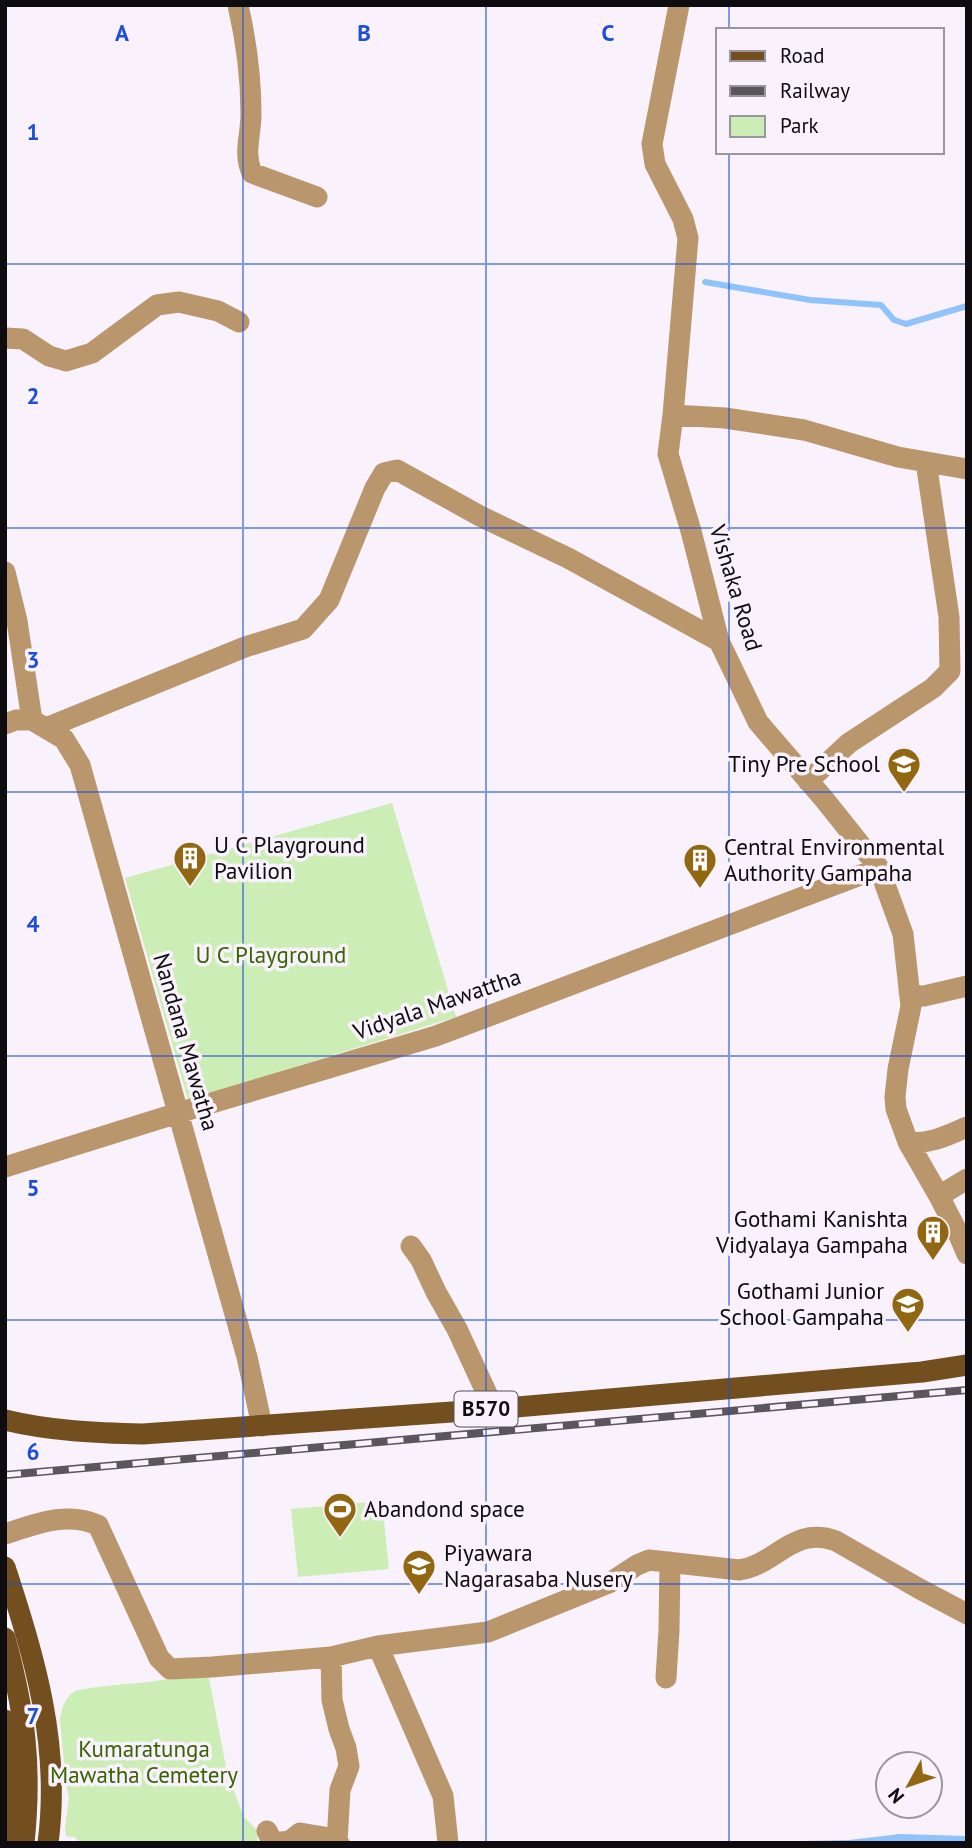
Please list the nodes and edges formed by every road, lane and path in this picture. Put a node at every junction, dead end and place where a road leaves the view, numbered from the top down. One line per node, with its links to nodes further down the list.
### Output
1 (238, 5): 3 (street)
2 (679, 5): 6 (street, Vishaka Road)
3 (317, 197)
4 (239, 322): 5 (street)
5 (5, 338)
6 (673, 415): 7 (street); 10 (street, Vishaka Road)
7 (926, 462): 8 (street); 13 (street)
8 (967, 470)
9 (5, 572): 12 (street)
10 (719, 641): 12 (street); 13 (street, Vishaka Road)
11 (5, 724): 12 (street)
12 (39, 724): 17 (street, Nandana Mawatha)
13 (808, 781): 14 (street, Vishaka Road)
14 (879, 868): 16 (street, Vishaka Road); 17 (street, Vidyala Mawattha)
15 (967, 986): 16 (street)
16 (909, 991): 19 (street, Vishaka Road)
17 (178, 1113): 20 (street, Vidyala Mawattha); 28 (street, Nandana Mawatha)
18 (967, 1127): 19 (street)
19 (908, 1142): 22 (street, Vishaka Road)
20 (5, 1167)
21 (967, 1179): 22 (street)
22 (939, 1196): 24 (street, Vishaka Road)
23 (411, 1246): 26 (street)
24 (967, 1254)
25 (967, 1365): 26 (main road, B570)
26 (494, 1409): 28 (main road, B570)
27 (5, 1420): 28 (main road, B570)
28 (262, 1426)
29 (5, 1534): 35 (street)
30 (670, 1562): 32 (street); 34 (street); 36 (street)
31 (5, 1567): 39 (main road)
32 (967, 1614)
33 (5, 1638): 42 (main road)
34 (378, 1646): 35 (street); 43 (street)
35 (331, 1657): 40 (street)
36 (666, 1678)
37 (5, 1720): 41 (main road)
38 (267, 1831): 40 (street)
39 (49, 1835)
40 (338, 1842)
41 (7, 1843)
42 (24, 1843)
43 (448, 1843)

